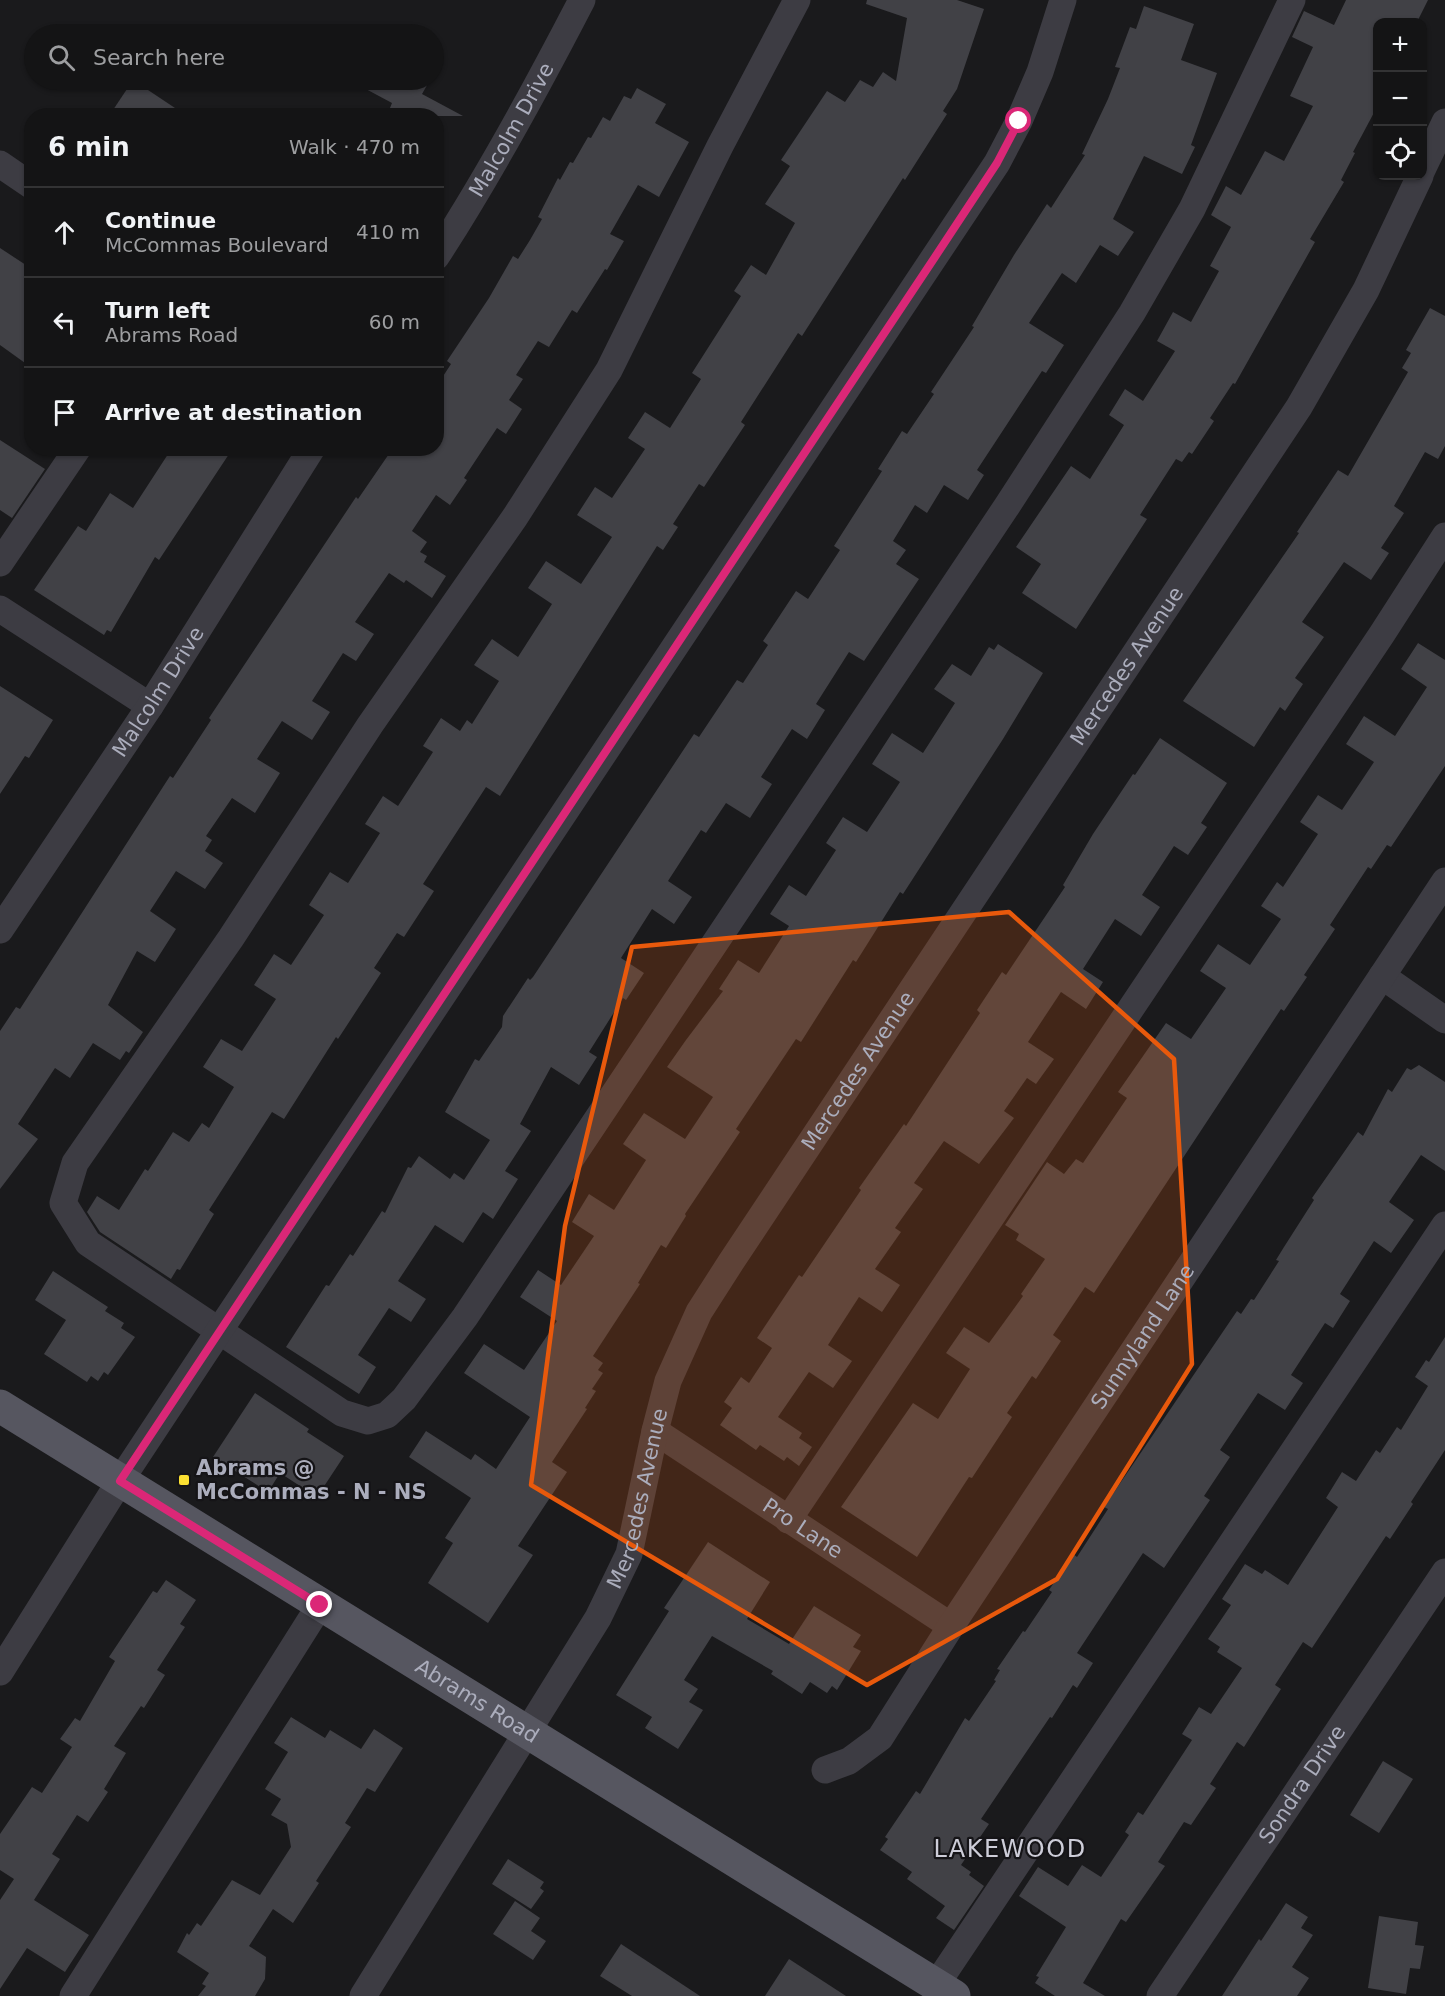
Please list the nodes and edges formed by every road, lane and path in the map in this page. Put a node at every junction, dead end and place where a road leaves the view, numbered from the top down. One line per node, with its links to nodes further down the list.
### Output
1 (582, 0): 10 (street, Malcolm Drive)
2 (797, 0): 22 (street)
3 (1063, 0): 22 (street)
4 (1292, 0): 22 (street)
5 (1445, 122): 6 (street)
6 (1427, 160)
7 (0, 164): 8 (street)
8 (24, 180)
9 (1418, 180): 24 (street, Mercedes Avenue)
10 (444, 245)
11 (73, 456): 14 (street)
12 (307, 456): 16 (street, Malcolm Drive)
13 (1445, 536): 26 (street)
14 (0, 563)
15 (0, 609): 16 (street)
16 (150, 706): 18 (street, Malcolm Drive)
17 (1445, 881): 19 (street, Sunnyland Lane)
18 (0, 930)
19 (1382, 976): 20 (street); 29 (street, Sunnyland Lane)
20 (1445, 1020)
21 (1445, 1225): 33 (street)
22 (219, 1331): 25 (street)
23 (0, 1406): 25 (main road, Abrams Road)
24 (655, 1431): 26 (street, Pro Lane); 31 (street, Mercedes Avenue)
25 (120, 1481): 28 (main road, Abrams Road); 30 (street)
26 (788, 1520): 29 (street, Pro Lane)
27 (1445, 1572): 36 (street, Sondra Drive)
28 (320, 1605): 31 (main road, Abrams Road); 34 (street)
29 (951, 1626): 32 (street, Sunnyland Lane)
30 (0, 1672)
31 (527, 1732): 33 (main road, Abrams Road); 35 (street, Mercedes Avenue)
32 (825, 1770)
33 (947, 1993)
34 (73, 1996)
35 (363, 1996)
36 (1160, 1996)

